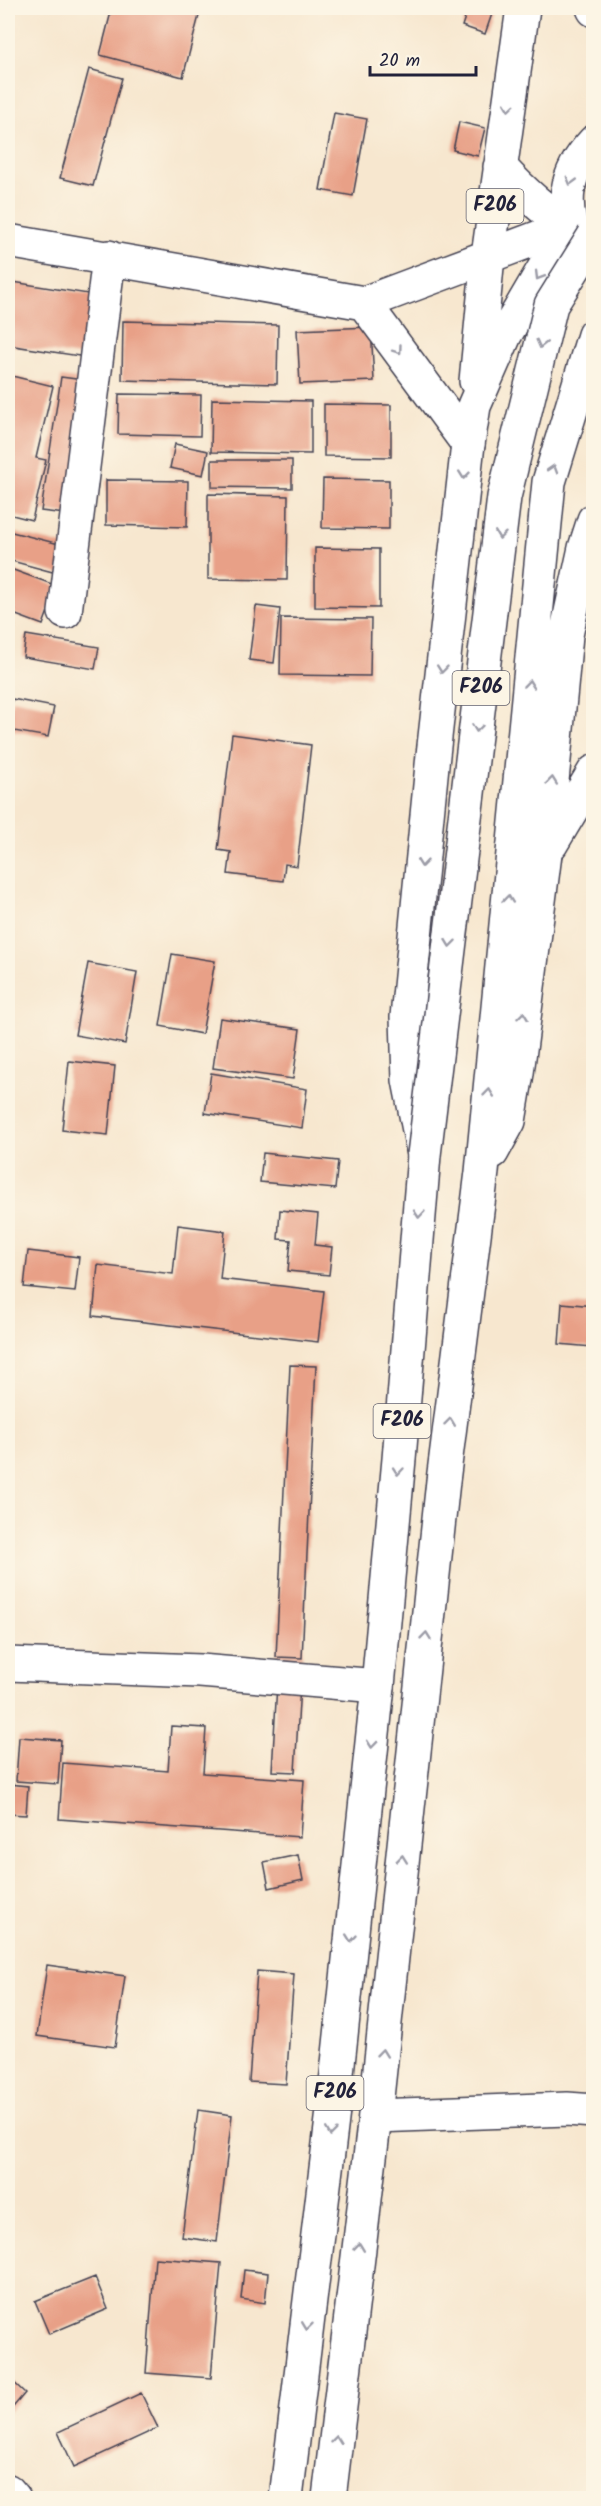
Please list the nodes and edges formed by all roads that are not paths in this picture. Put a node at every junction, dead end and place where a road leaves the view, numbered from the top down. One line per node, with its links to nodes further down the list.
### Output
1 (524, 8): 3 (main road, F206, one-way to 3)
2 (594, 142): 4 (main road, one-way to 4)
3 (500, 167): 4 (main road); 6 (main road, F206)
4 (581, 231): 6 (main road); 8 (main road); 11 (main road, one-way to 11); 17 (main road, F206, one-way to 17, bridge)
5 (8, 241): 7 (main road)
6 (488, 256): 9 (main road); 11 (main road, F206)
7 (109, 257): 9 (main road); 14 (main road)
8 (594, 264)
9 (363, 303): 12 (main road, one-way to 12)
10 (594, 335): 18 (main road, F206, one-way to 10)
11 (474, 406): 12 (main road)
12 (468, 444): 17 (main road, one-way to 17)
13 (594, 520): 16 (main road, one-way to 13)
14 (65, 612)
15 (594, 772): 16 (main road)
16 (545, 854): 18 (main road, one-way to 16)
17 (424, 1155): 20 (main road, F206, one-way to 20)
18 (482, 1172): 22 (main road, F206, one-way to 18)
19 (8, 1664): 20 (main road)
20 (378, 1686): 25 (main road, F206, one-way to 25)
21 (594, 2111): 22 (main road)
22 (375, 2116): 26 (main road, F206, one-way to 22)
23 (8, 2492): 24 (main road)
24 (14, 2499)
25 (286, 2499)
26 (329, 2499)

